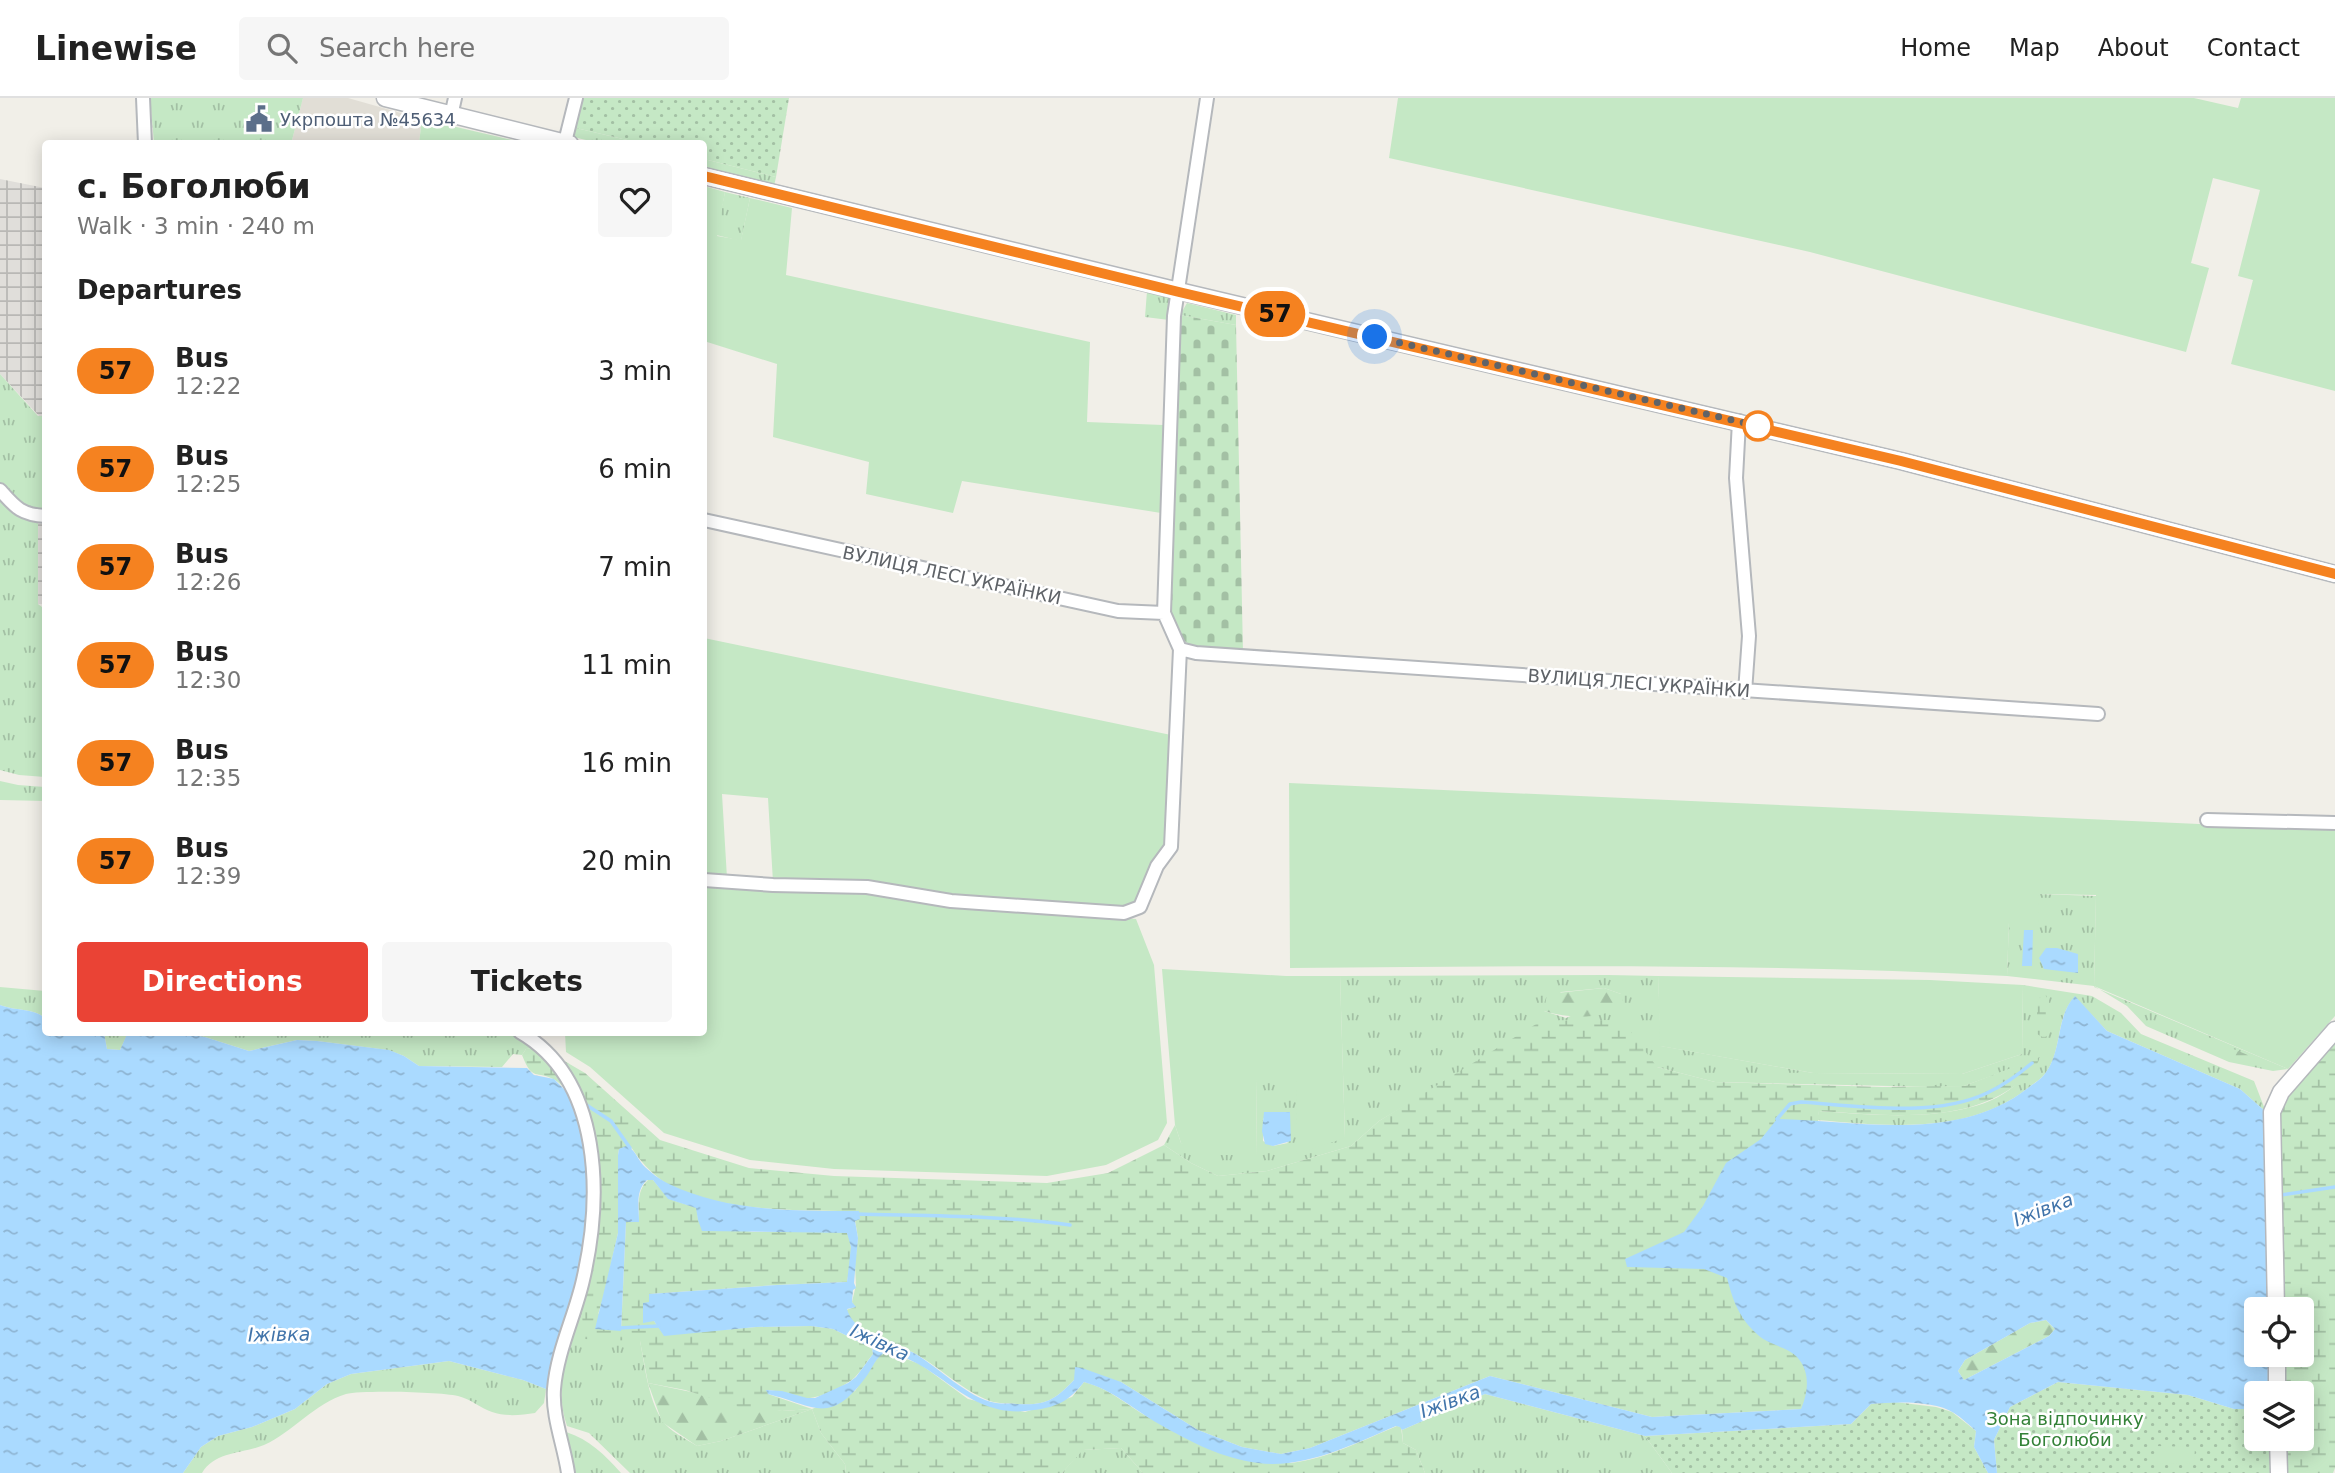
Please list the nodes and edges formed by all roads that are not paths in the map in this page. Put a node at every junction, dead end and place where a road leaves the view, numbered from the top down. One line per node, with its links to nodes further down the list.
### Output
1 (143, 98): 7 (street)
2 (385, 98): 6 (street)
3 (455, 98): 6 (street)
4 (576, 98): 9 (street)
5 (1207, 98): 11 (street)
6 (451, 116): 8 (street)
7 (145, 140)
8 (555, 140)
9 (569, 140)
10 (707, 177): 11 (street)
11 (1179, 292): 12 (street); 17 (street)
12 (1739, 421): 16 (street); 19 (street)
13 (0, 490): 14 (street)
14 (42, 516)
15 (707, 521): 17 (street, ВУЛИЦЯ ЛЕСІ УКРАЇНКИ)
16 (2335, 574)
17 (1164, 614): 18 (street)
18 (1180, 649): 19 (street, ВУЛИЦЯ ЛЕСІ УКРАЇНКИ); 23 (street)
19 (1745, 692): 20 (street, ВУЛИЦЯ ЛЕСІ УКРАЇНКИ)
20 (2098, 714)
21 (2207, 820): 22 (street)
22 (2335, 823)
23 (707, 880)
24 (2335, 1030): 26 (street)
25 (526, 1036): 28 (street)
26 (2276, 1297)
27 (2278, 1451): 29 (street)
28 (568, 1473)
29 (2279, 1473)

